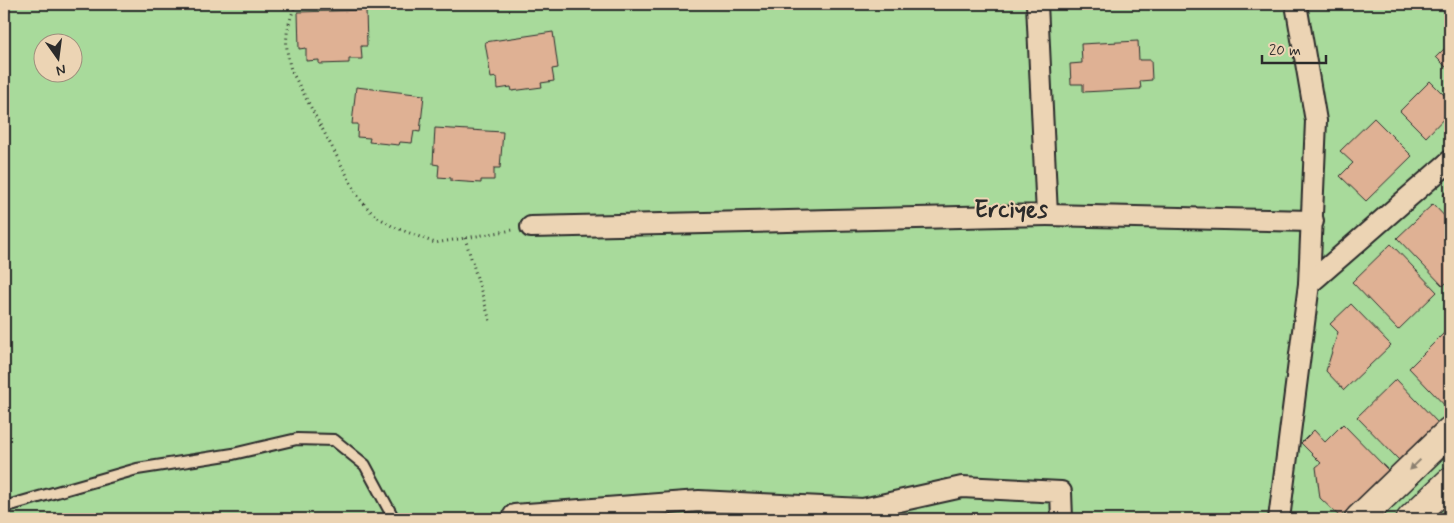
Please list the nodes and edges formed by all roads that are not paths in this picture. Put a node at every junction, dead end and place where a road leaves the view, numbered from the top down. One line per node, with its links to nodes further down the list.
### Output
1 (1037, 4): 4 (street)
2 (1296, 4): 5 (street)
3 (1450, 161): 7 (street)
4 (1046, 215): 5 (street); 6 (street)
5 (1313, 221): 7 (street)
6 (531, 227)
7 (1309, 284): 15 (street)
8 (1450, 431): 16 (main road, one-way to 16)
9 (1450, 482): 17 (main road)
10 (4, 507): 13 (lane)
11 (668, 511): 12 (street); 14 (street)
12 (514, 515)
13 (394, 519)
14 (1062, 519)
15 (1280, 519)
16 (1359, 519)
17 (1411, 519)

